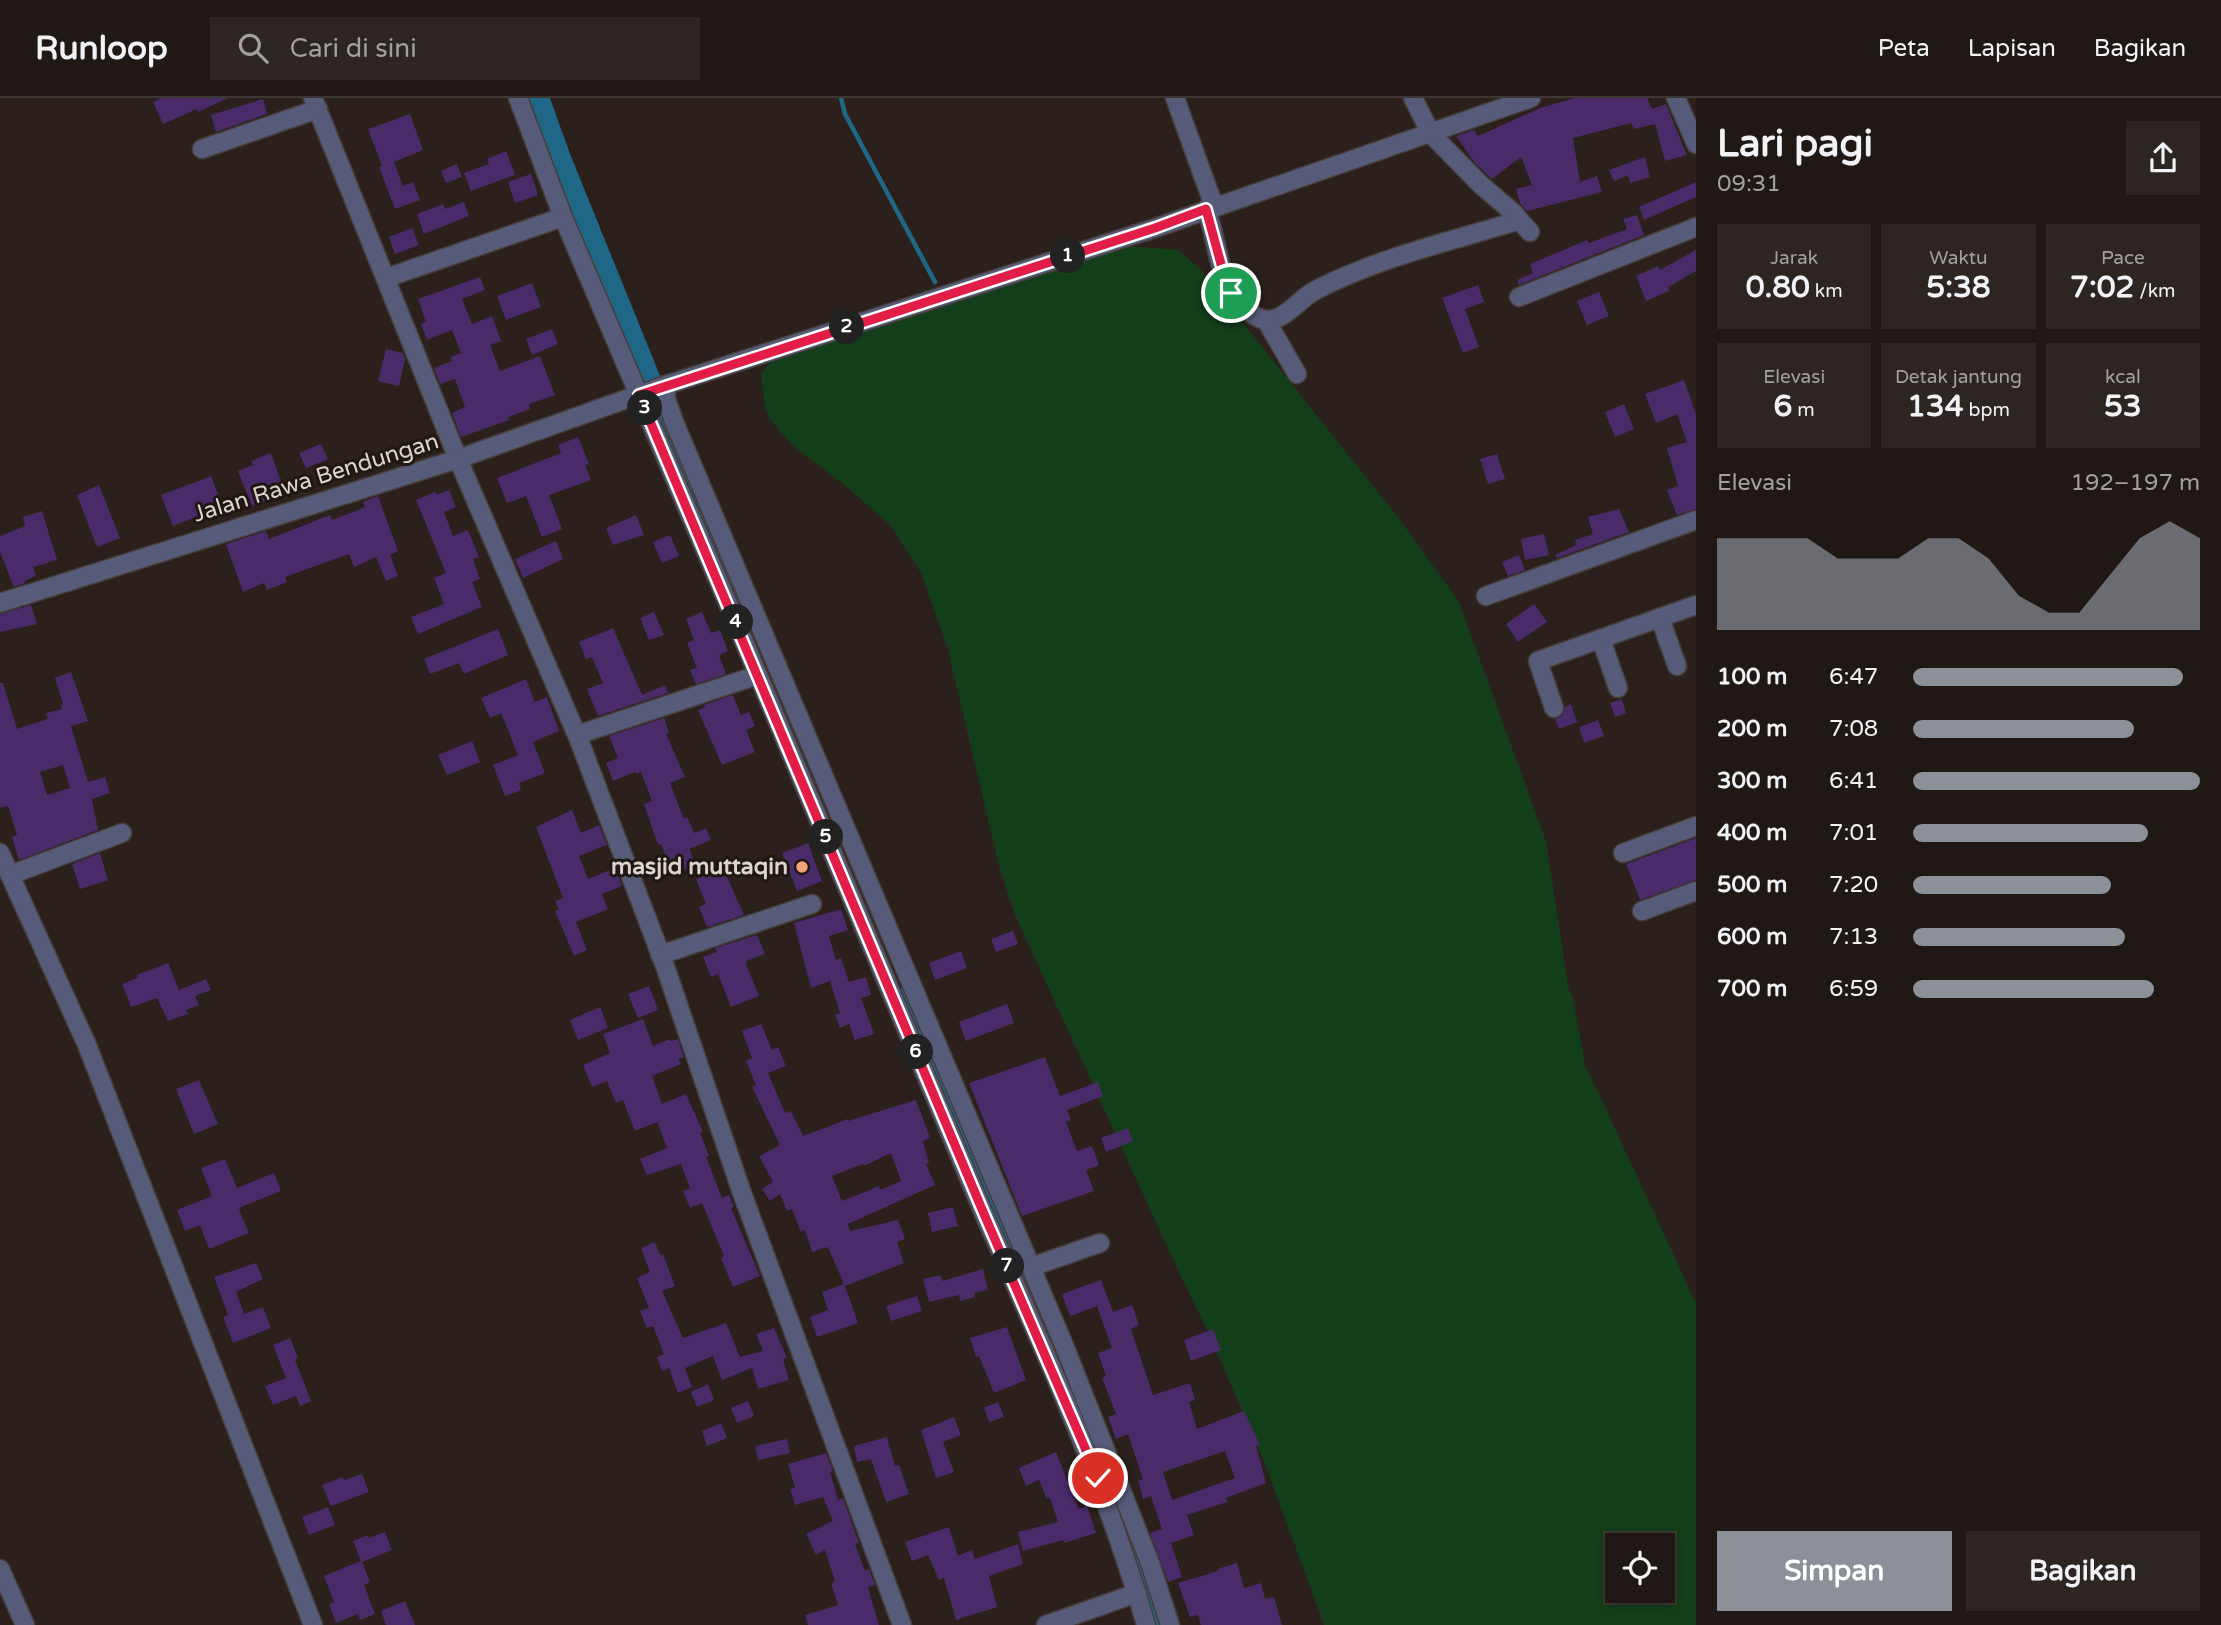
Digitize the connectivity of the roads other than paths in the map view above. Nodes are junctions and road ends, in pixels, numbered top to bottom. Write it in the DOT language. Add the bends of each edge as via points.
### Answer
graph roads {
  1 [pos="518,98"];
  2 [pos="1175,98"];
  3 [pos="1413,98"];
  4 [pos="1531,98"];
  5 [pos="1675,98"];
  6 [pos="316,103"];
  7 [pos="1431,134"];
  8 [pos="1696,144"];
  9 [pos="202,149"];
  10 [pos="1208,208"];
  11 [pos="1516,216"];
  12 [pos="563,217"];
  13 [pos="1696,227"];
  14 [pos="1530,232"];
  15 [pos="386,278"];
  16 [pos="1519,297"];
  17 [pos="1266,320"];
  18 [pos="1297,374"];
  19 [pos="652,390"];
  20 [pos="458,459"];
  21 [pos="1696,520"];
  22 [pos="1486,596"];
  23 [pos="0,603"];
  24 [pos="1696,606"];
  25 [pos="1660,618"];
  26 [pos="1601,639"];
  27 [pos="1677,666"];
  28 [pos="758,675"];
  29 [pos="1618,688"];
  30 [pos="1554,708"];
  31 [pos="577,735"];
  32 [pos="1696,826"];
  33 [pos="122,833"];
  34 [pos="0,853"];
  35 [pos="1623,853"];
  36 [pos="10,875"];
  37 [pos="1696,891"];
  38 [pos="813,904"];
  39 [pos="1642,911"];
  40 [pos="660,955"];
  41 [pos="1100,1243"];
  42 [pos="1031,1267"];
  43 [pos="0,1569"];
  44 [pos="1137,1593"];
  45 [pos="6,1596"];
  46 [pos="25,1625"];
  47 [pos="313,1625"];
  48 [pos="902,1625"];
  49 [pos="1046,1625"];
  50 [pos="1146,1625"];
  51 [pos="1170,1625"];
  1 -- 12 [label="street"];
  2 -- 10 [label="street"];
  3 -- 7 [label="street"];
  4 -- 7 [label="street, Jalan Rawa Bendungan"];
  5 -- 8 [label="street"];
  6 -- 9 [label="street"];
  6 -- 15 [label="street"];
  7 -- 10 [label="street, Jalan Rawa Bendungan"];
  7 -- 11 [label="street"];
  10 -- 17 [label="street" via="1231,293 1249,312"];
  10 -- 19 [label="street, Jalan Rawa Bendungan"];
  11 -- 14 [label="street"];
  11 -- 17 [label="street" via="1514,222 1337,279 1309,293 1288,312"];
  12 -- 15 [label="street"];
  12 -- 19 [label="street"];
  13 -- 16 [label="street"];
  15 -- 20 [label="street"];
  17 -- 18 [label="street"];
  19 -- 20 [label="street, Jalan Rawa Bendungan"];
  19 -- 28 [label="street"];
  19 -- 42 [label="street" via="666,399"];
  20 -- 23 [label="street, Jalan Rawa Bendungan"];
  20 -- 31 [label="street"];
  21 -- 22 [label="street"];
  24 -- 25 [label="street"];
  25 -- 26 [label="street"];
  25 -- 27 [label="street"];
  26 -- 29 [label="street"];
  26 -- 30 [label="street" via="1538,661"];
  28 -- 31 [label="street"];
  28 -- 44 [label="street" via="1098,1478"];
  31 -- 40 [label="street"];
  32 -- 35 [label="street"];
  33 -- 36 [label="street"];
  34 -- 36 [label="street"];
  36 -- 47 [label="street" via="87,1045"];
  37 -- 39 [label="street"];
  38 -- 40 [label="street"];
  40 -- 48 [label="street" via="742,1193"];
  41 -- 42 [label="street"];
  42 -- 51 [label="street" via="1150,1563"];
  43 -- 45 [label="street"];
  44 -- 49 [label="street"];
  44 -- 50 [label="street"];
  45 -- 46 [label="street"];
}
